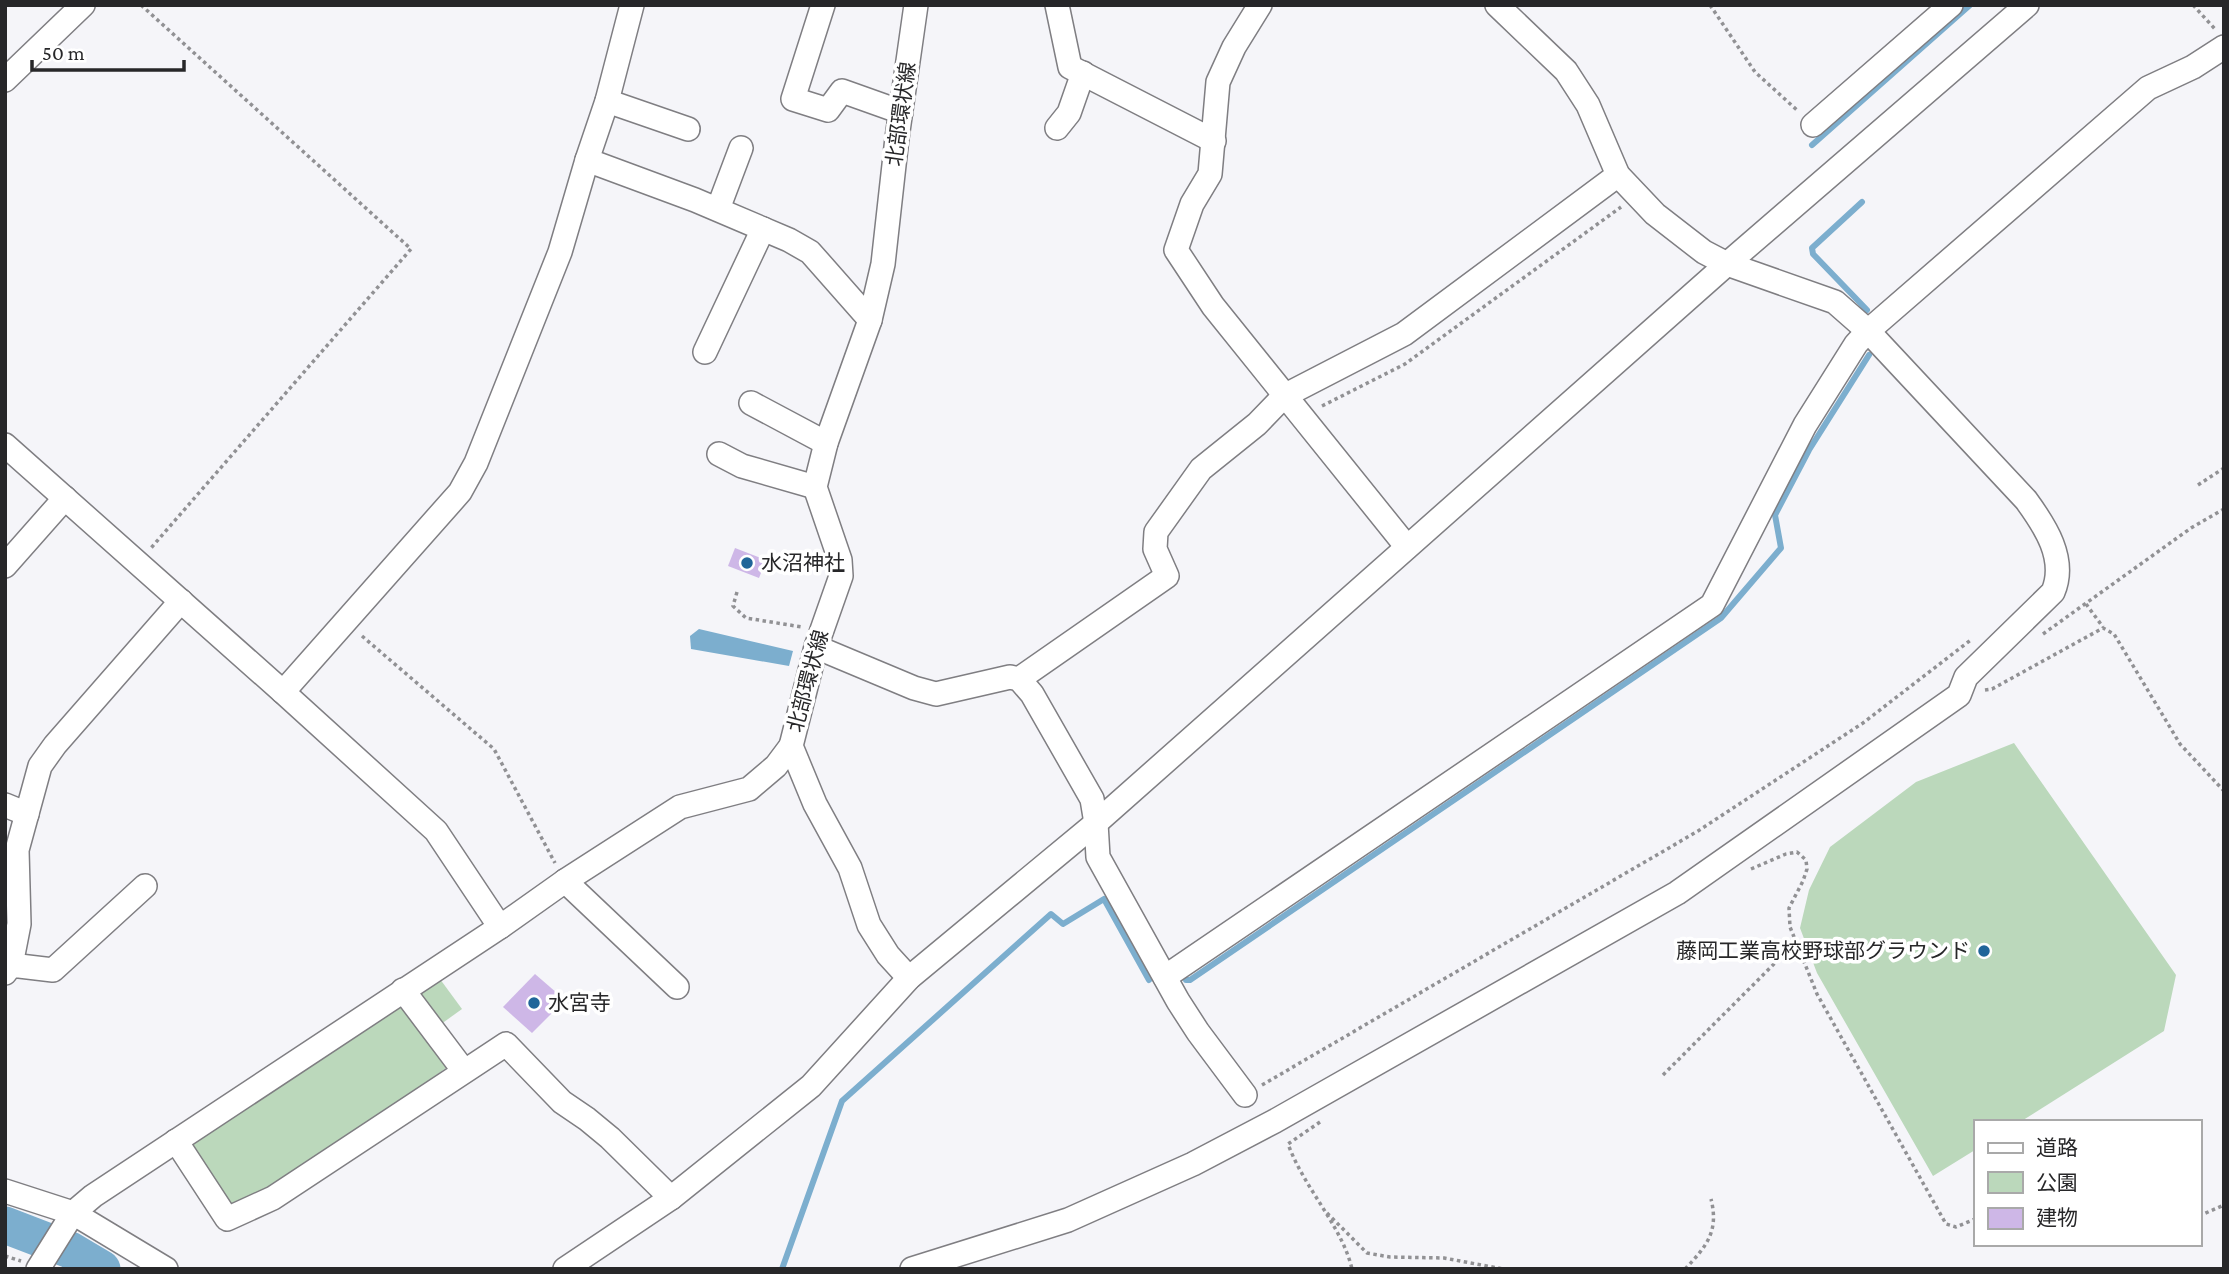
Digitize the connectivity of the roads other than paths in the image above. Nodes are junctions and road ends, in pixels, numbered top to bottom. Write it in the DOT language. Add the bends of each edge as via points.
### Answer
graph roads {
  1 [pos="83,5"];
  2 [pos="632,5"];
  3 [pos="823,5"];
  4 [pos="916,5"];
  5 [pos="1057,5"];
  6 [pos="1260,5"];
  7 [pos="1497,5"];
  8 [pos="1951,5"];
  9 [pos="2027,5"];
  10 [pos="2220,38"];
  11 [pos="1083,73"];
  12 [pos="5,80"];
  13 [pos="607,101"];
  14 [pos="901,112"];
  15 [pos="1813,125"];
  16 [pos="1057,128"];
  17 [pos="688,129"];
  18 [pos="1214,141"];
  19 [pos="741,148"];
  20 [pos="587,160"];
  21 [pos="1618,175"];
  22 [pos="718,209"];
  23 [pos="763,229"];
  24 [pos="1727,264"];
  25 [pos="870,320"];
  26 [pos="1868,331"];
  27 [pos="705,352"];
  28 [pos="1284,396"];
  29 [pos="751,403"];
  30 [pos="826,443"];
  31 [pos="5,445"];
  32 [pos="719,454"];
  33 [pos="815,487"];
  34 [pos="65,498"];
  35 [pos="1407,547"];
  36 [pos="5,566"];
  37 [pos="181,601"];
  38 [pos="816,647"];
  39 [pos="1019,678"];
  40 [pos="283,691"];
  41 [pos="791,746"];
  42 [pos="5,805"];
  43 [pos="27,814"];
  44 [pos="1096,823"];
  45 [pos="565,881"];
  46 [pos="145,886"];
  47 [pos="500,927"];
  48 [pos="8,969"];
  49 [pos="1166,977"];
  50 [pos="909,978"];
  51 [pos="677,987"];
  52 [pos="403,990"];
  53 [pos="464,1071"];
  54 [pos="1245,1095"];
  55 [pos="176,1140"];
  56 [pos="5,1191"];
  57 [pos="671,1198"];
  58 [pos="70,1218"];
  59 [pos="41,1265"];
  60 [pos="166,1269"];
  61 [pos="565,1269"];
  62 [pos="912,1269"];
  1 -- 12 [label="street"];
  2 -- 13 [label="street"];
  3 -- 14 [label="street" via="793,99 828,110 842,91"];
  4 -- 14 [label="street, 北部環状線"];
  5 -- 11 [label="street" via="1070,67"];
  6 -- 18 [label="street" via="1219,82"];
  7 -- 21 [label="street" via="1566,71 1588,105"];
  8 -- 15 [label="street"];
  9 -- 24 [label="street"];
  10 -- 26 [label="street" via="2193,67 2148,88"];
  11 -- 16 [label="street" via="1069,113"];
  11 -- 18 [label="street"];
  13 -- 17 [label="street"];
  13 -- 20 [label="street"];
  14 -- 25 [label="street, 北部環状線" via="883,264"];
  18 -- 28 [label="street" via="1210,174 1192,204 1176,250 1213,306"];
  19 -- 22 [label="street"];
  20 -- 22 [label="street"];
  20 -- 40 [label="street" via="560,252 476,463 460,492"];
  21 -- 24 [label="street" via="1676,232"];
  21 -- 28 [label="street" via="1404,334"];
  22 -- 23 [label="street"];
  23 -- 25 [label="street" via="810,252"];
  23 -- 27 [label="street"];
  24 -- 26 [label="street" via="1835,302"];
  24 -- 35 [label="street"];
  25 -- 30 [label="street, 北部環状線"];
  26 -- 49 [label="street" via="1805,425 1712,605"];
  26 -- 62 [label="street" via="2026,500 2053,543 2058,573 2053,592 1966,677 1959,695 1678,894 1287,1115 1193,1164 1068,1220"];
  28 -- 35 [label="street"];
  28 -- 39 [label="street" via="1201,469 1156,532 1155,549 1167,576"];
  29 -- 30 [label="street"];
  30 -- 33 [label="street, 北部環状線"];
  31 -- 34 [label="street"];
  32 -- 33 [label="street" via="743,466"];
  33 -- 38 [label="street, 北部環状線" via="840,559 841,576"];
  34 -- 36 [label="street"];
  34 -- 37 [label="street"];
  35 -- 44 [label="street"];
  37 -- 40 [label="street"];
  37 -- 43 [label="street" via="55,745 40,766"];
  38 -- 39 [label="street" via="936,694"];
  38 -- 41 [label="street, 北部環状線"];
  39 -- 44 [label="street" via="1092,799"];
  40 -- 47 [label="street" via="436,831"];
  41 -- 45 [label="street" via="749,789 680,807"];
  41 -- 50 [label="street, 北部環状線" via="815,804 850,868 869,925"];
  42 -- 43 [label="street"];
  43 -- 48 [label="street" via="17,850 19,924"];
  44 -- 49 [label="street" via="1098,857"];
  44 -- 50 [label="street"];
  45 -- 47 [label="street"];
  45 -- 51 [label="street"];
  46 -- 48 [label="street" via="53,970"];
  47 -- 52 [label="street"];
  49 -- 54 [label="street" via="1198,1032"];
  50 -- 57 [label="street" via="811,1086"];
  52 -- 53 [label="street"];
  52 -- 55 [label="street"];
  53 -- 55 [label="street" via="273,1198 227,1219"];
  53 -- 57 [label="street" via="506,1044 562,1102 610,1138"];
  55 -- 58 [label="street" via="93,1196"];
  56 -- 58 [label="street"];
  57 -- 61 [label="street"];
  58 -- 59 [label="street"];
  58 -- 60 [label="street"];
}
